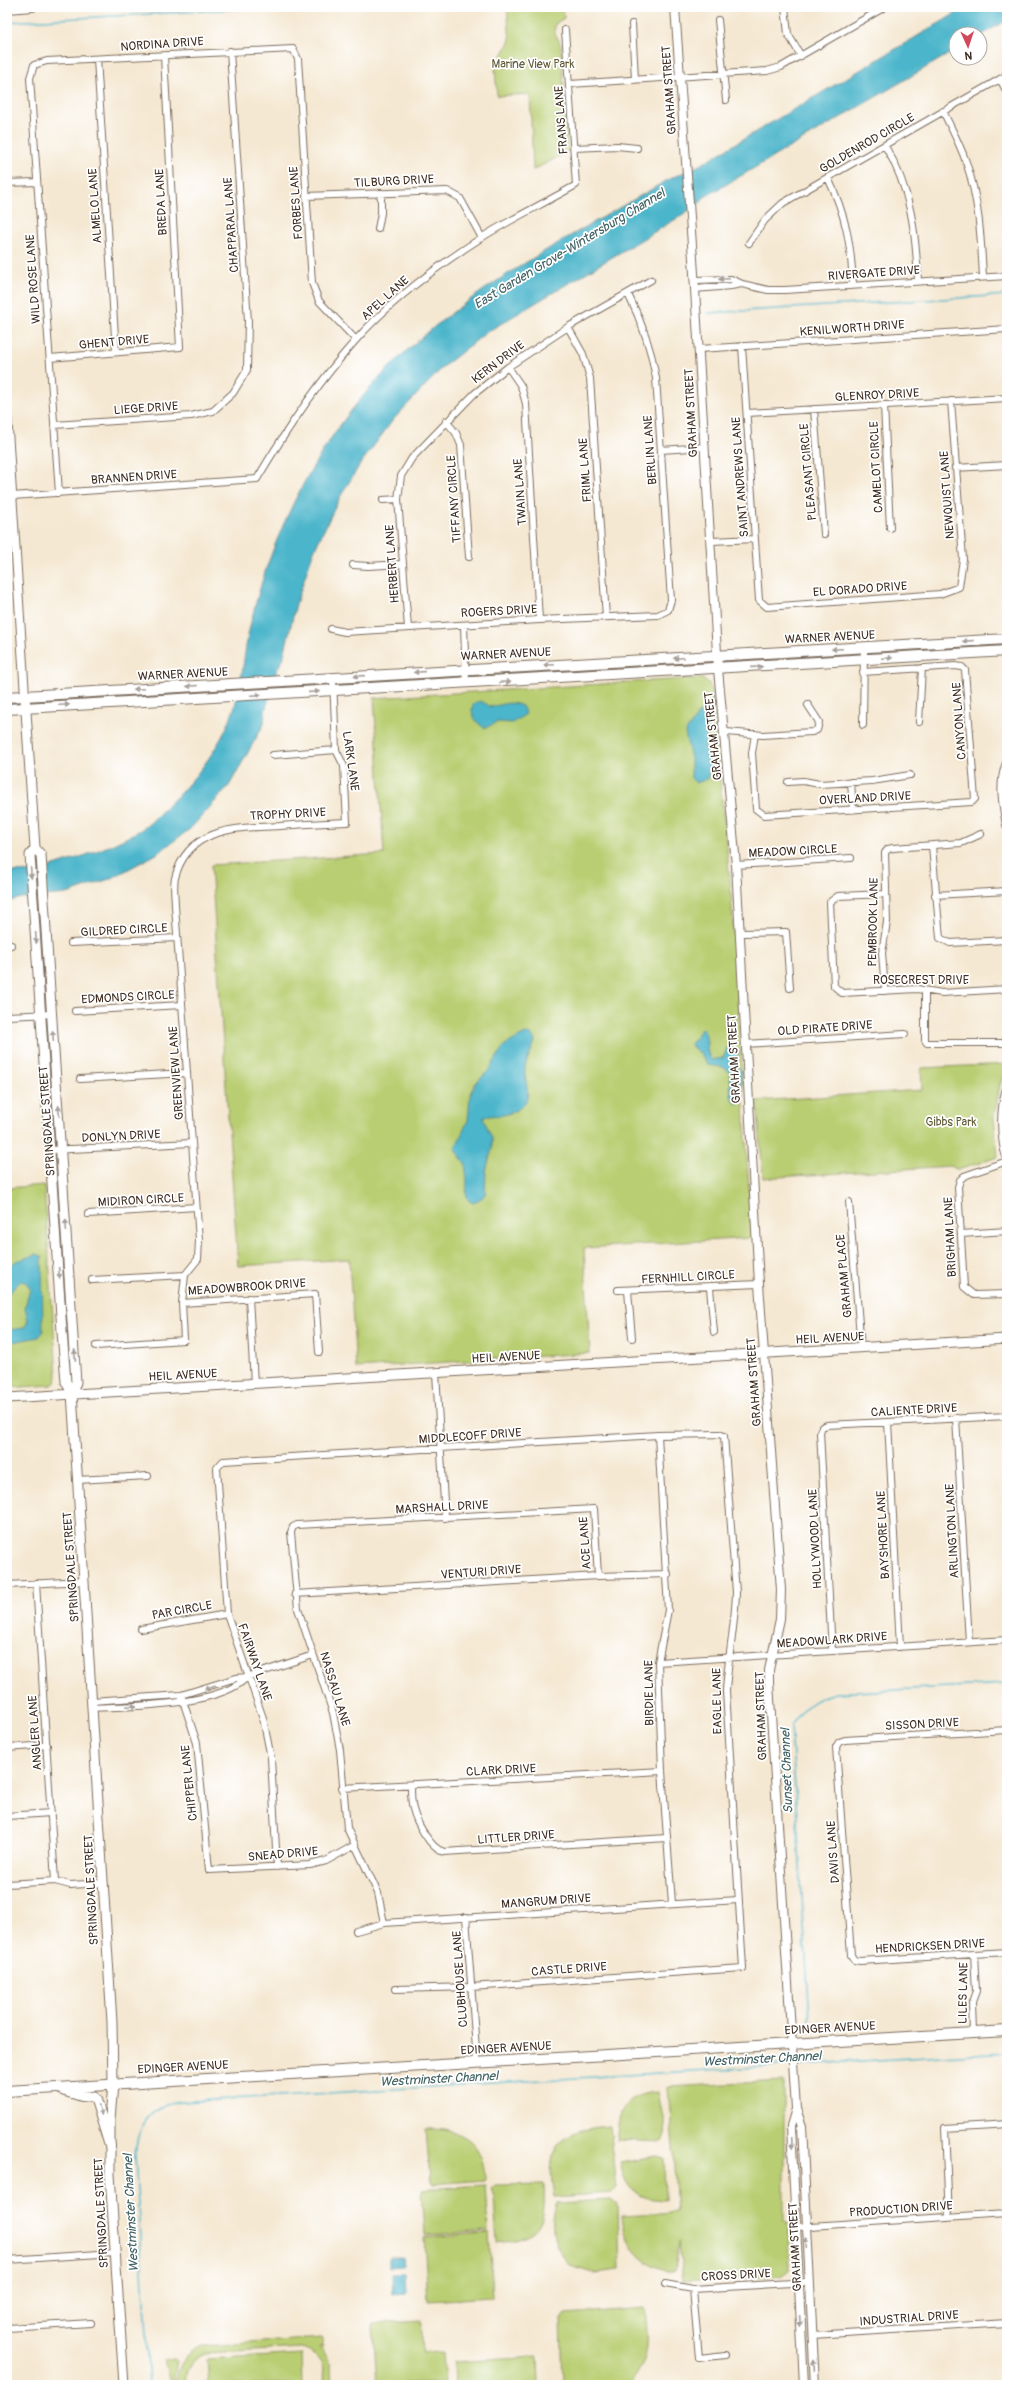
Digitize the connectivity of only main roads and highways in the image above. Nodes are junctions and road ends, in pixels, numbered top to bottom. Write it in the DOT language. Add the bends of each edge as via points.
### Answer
graph roads {
  1 [pos="1007,639"];
  2 [pos="1007,651"];
  3 [pos="240,683"];
  4 [pos="172,688"];
  5 [pos="25,696"];
  6 [pos="7,697"];
  7 [pos="211,698"];
  8 [pos="172,700"];
  9 [pos="25,707"];
  10 [pos="7,708"];
  11 [pos="35,848"];
  12 [pos="1007,1339"];
  13 [pos="72,1393"];
  14 [pos="7,1398"];
  15 [pos="1007,2031"];
  16 [pos="113,2084"];
  17 [pos="57,2088"];
  18 [pos="7,2091"];
  19 [pos="110,2146"];
  20 [pos="124,2385"];
  1 -- 3 [label="main road, WARNER AVENUE, one-way"];
  7 -- 2 [label="main road, WARNER AVENUE, one-way"];
  3 -- 4 [label="main road, WARNER AVENUE, one-way"];
  3 -- 7 [label="main road" via="228,689 215,690 211,693"];
  4 -- 5 [label="main road, WARNER AVENUE, one-way"];
  4 -- 8 [label="main road"];
  5 -- 6 [label="main road, WARNER AVENUE"];
  5 -- 9 [label="main road, SPRINGDALE STREET"];
  7 -- 8 [label="main road, WARNER AVENUE"];
  9 -- 8 [label="main road, WARNER AVENUE, one-way"];
  9 -- 10 [label="main road, WARNER AVENUE"];
  9 -- 11 [label="main road, SPRINGDALE STREET"];
  13 -- 11 [label="main road, SPRINGDALE STREET, one-way" via="76,1382 62,1150 41,855"];
  11 -- 13 [label="main road, SPRINGDALE STREET, one-way" via="30,855 66,1382"];
  12 -- 13 [label="main road, HEIL AVENUE"];
  13 -- 14 [label="main road, HEIL AVENUE"];
  13 -- 16 [label="main road, SPRINGDALE STREET" via="112,2022"];
  15 -- 16 [label="main road, EDINGER AVENUE"];
  16 -- 17 [label="main road, EDINGER AVENUE"];
  16 -- 19 [label="main road, SPRINGDALE STREET"];
  17 -- 18 [label="main road, EDINGER AVENUE"];
  17 -- 19 [label="main road, one-way" via="96,2100"];
  19 -- 20 [label="main road, SPRINGDALE STREET"];
}
